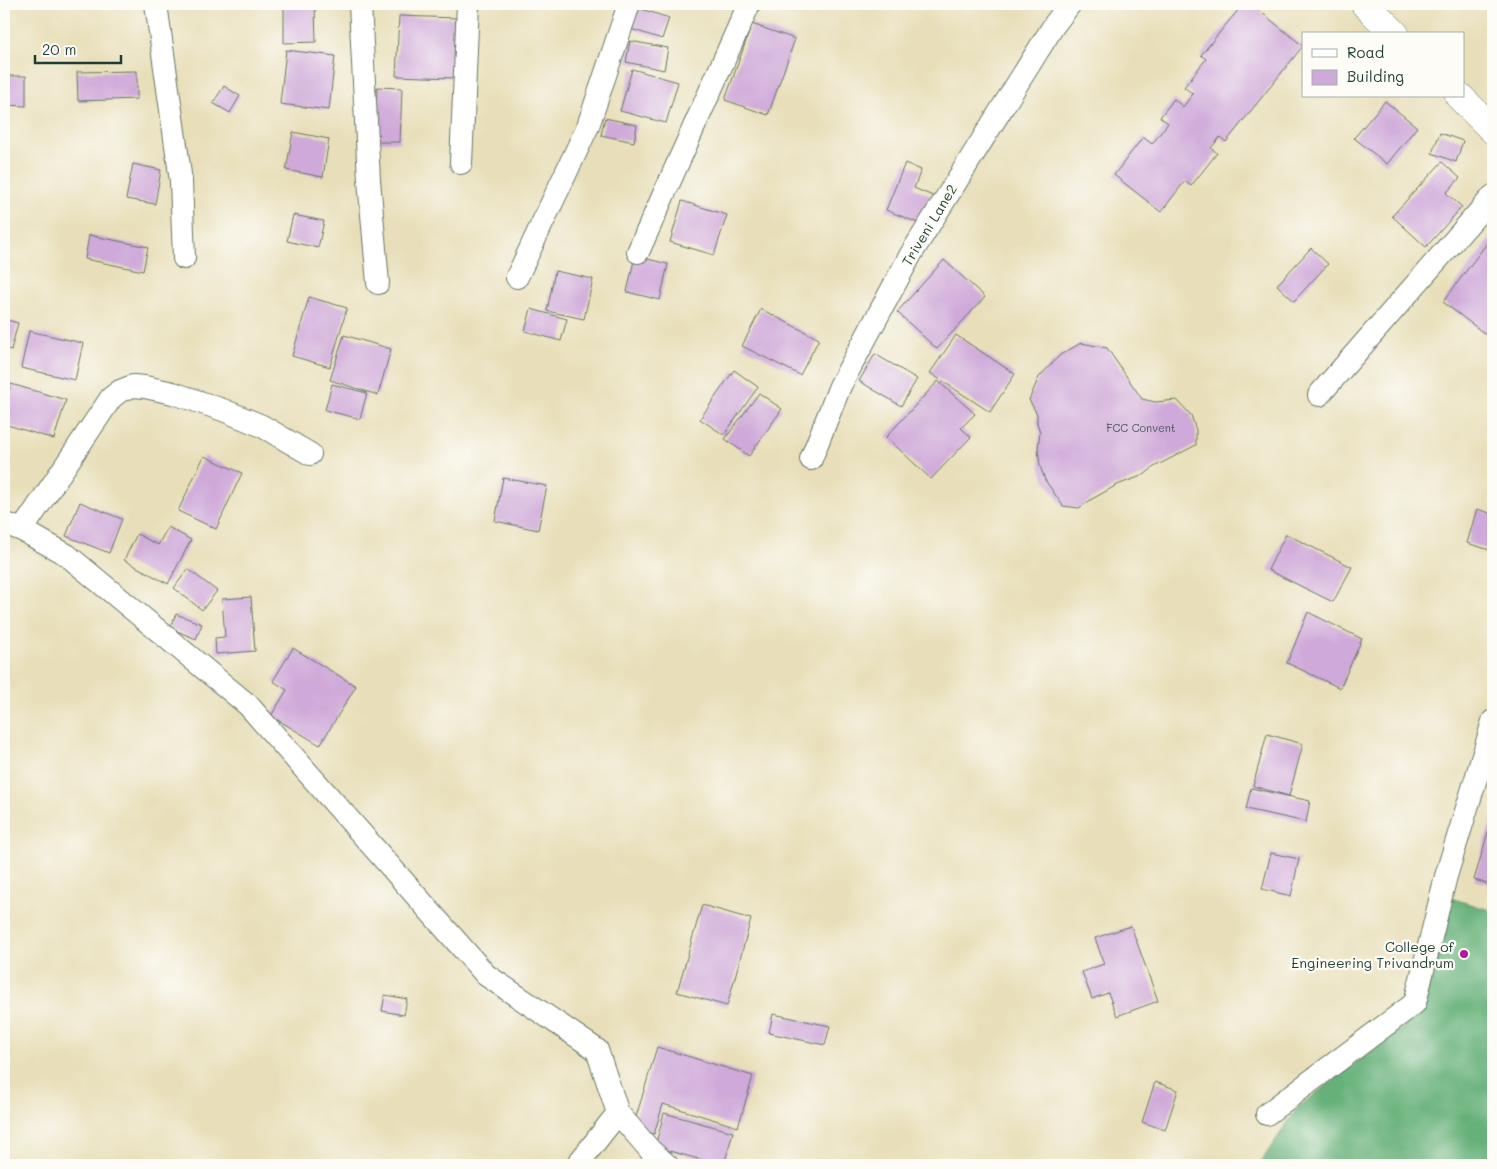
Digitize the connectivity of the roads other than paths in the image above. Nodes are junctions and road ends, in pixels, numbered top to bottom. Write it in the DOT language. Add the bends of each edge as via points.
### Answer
graph roads {
  1 [pos="156,4"];
  2 [pos="360,4"];
  3 [pos="468,4"];
  4 [pos="629,4"];
  5 [pos="749,4"];
  6 [pos="1070,4"];
  7 [pos="1364,4"];
  8 [pos="1393,32"];
  9 [pos="1461,98"];
  10 [pos="1493,130"];
  11 [pos="461,163"];
  12 [pos="1493,196"];
  13 [pos="638,252"];
  14 [pos="184,258"];
  15 [pos="517,277"];
  16 [pos="378,283"];
  17 [pos="1319,395"];
  18 [pos="310,454"];
  19 [pos="811,459"];
  20 [pos="13,526"];
  21 [pos="1493,721"];
  22 [pos="1490,747"];
  23 [pos="618,1113"];
  24 [pos="1267,1114"];
  25 [pos="577,1165"];
  26 [pos="667,1165"];
  1 -- 14 [label="street" via="181,181"];
  2 -- 16 [label="street"];
  3 -- 11 [label="street"];
  4 -- 15 [label="street" via="588,126"];
  5 -- 13 [label="street"];
  6 -- 19 [label="street, Triveni Lane2" via="911,254 840,386"];
  7 -- 8 [label="main road"];
  9 -- 10 [label="main road"];
  12 -- 17 [label="street"];
  18 -- 20 [label="street" via="262,426 223,410 173,393 130,387 111,398"];
  20 -- 23 [label="street" via="67,555 248,705 486,975 597,1050"];
  21 -- 22 [label="street"];
  22 -- 24 [label="street" via="1446,876 1415,1003"];
  23 -- 25 [label="street"];
  23 -- 26 [label="street"];
}
